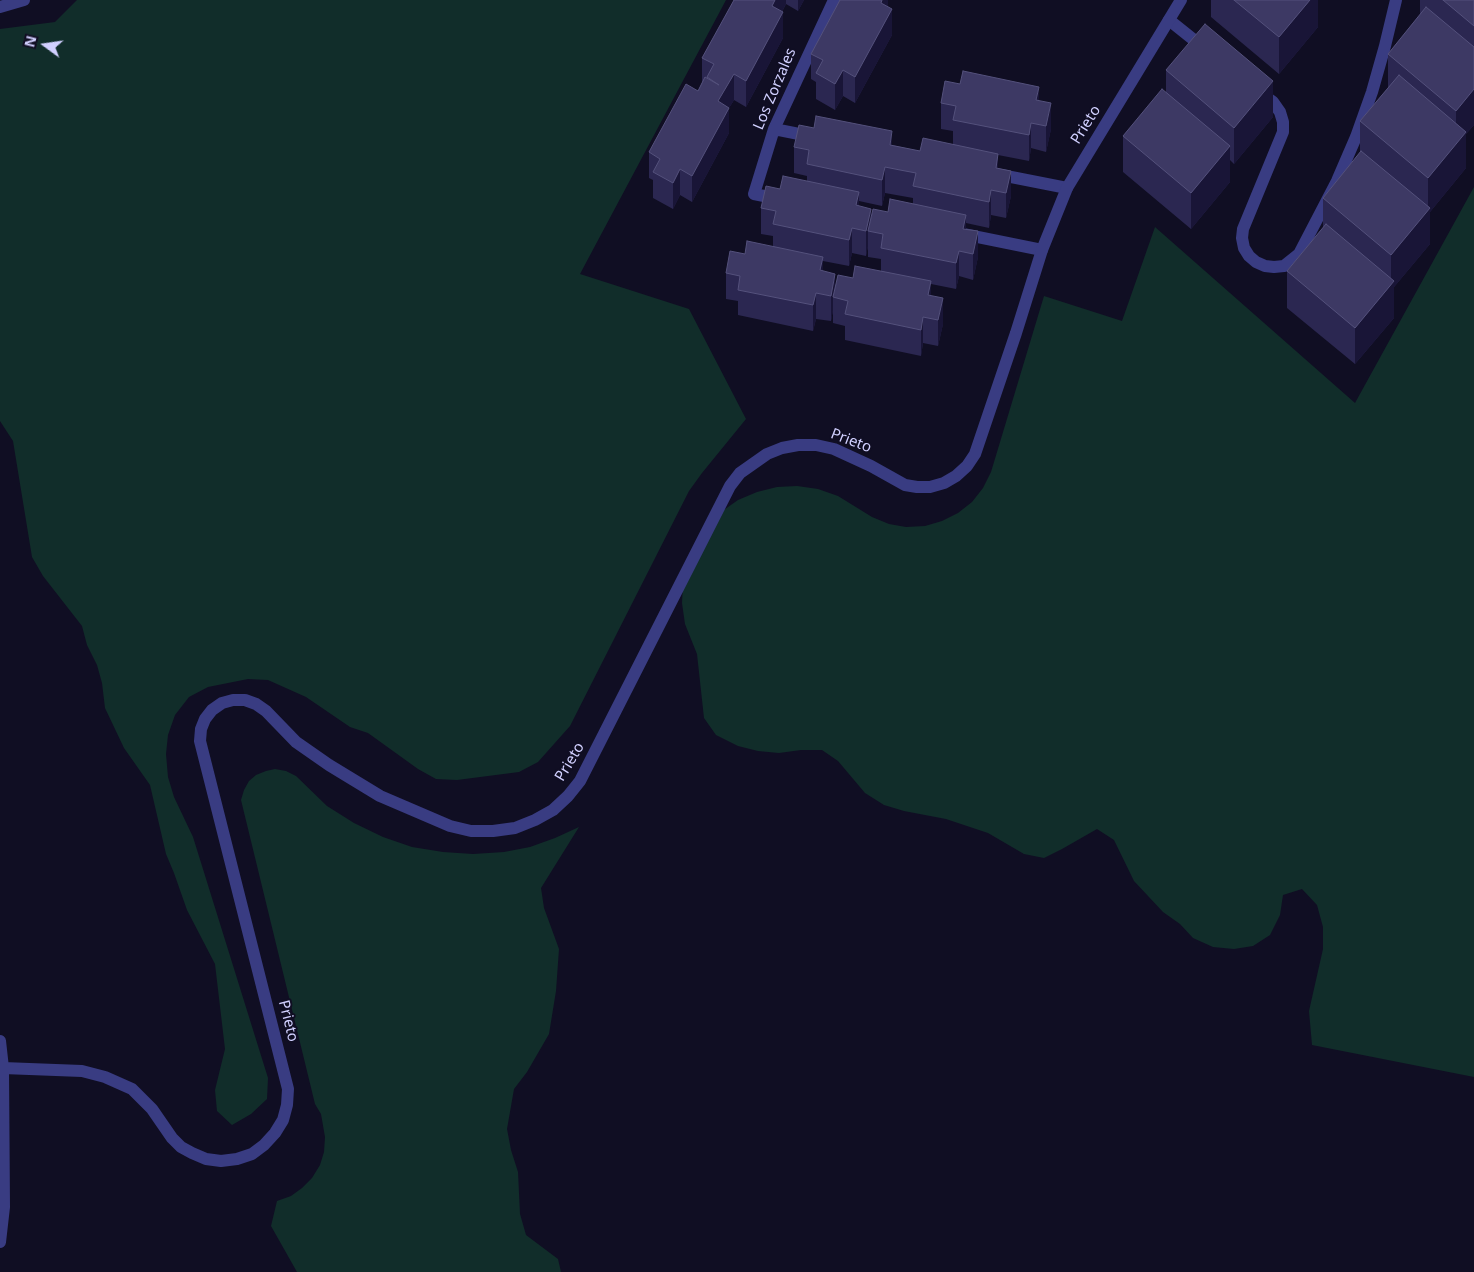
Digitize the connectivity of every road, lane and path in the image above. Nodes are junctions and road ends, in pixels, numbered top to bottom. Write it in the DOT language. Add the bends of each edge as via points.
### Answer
graph roads {
  1 [pos="24,0"];
  2 [pos="834,0"];
  3 [pos="1181,0"];
  4 [pos="1396,0"];
  5 [pos="0,7"];
  6 [pos="1169,20"];
  7 [pos="1213,55"];
  8 [pos="1249,84"];
  9 [pos="774,129"];
  10 [pos="823,139"];
  11 [pos="979,170"];
  12 [pos="1067,188"];
  13 [pos="793,201"];
  14 [pos="946,231"];
  15 [pos="1042,250"];
  16 [pos="0,1042"];
  17 [pos="2,1068"];
  18 [pos="0,1242"];
  1 -- 5 [label="street"];
  2 -- 9 [label="street, Los Zorzales"];
  3 -- 6 [label="street, Prieto"];
  4 -- 8 [label="street" via="1386,46 1356,137 1337,181 1298,254 1284,266 1265,266 1256,262 1244,248 1242,238 1283,132 1280,112 1273,102"];
  6 -- 7 [label="street"];
  6 -- 12 [label="street, Prieto"];
  9 -- 10 [label="street"];
  9 -- 13 [label="street, Los Zorzales" via="754,194"];
  11 -- 12 [label="street"];
  12 -- 15 [label="street, Prieto"];
  14 -- 15 [label="street"];
  15 -- 17 [label="street, Prieto" via="979,440 967,466 944,483 917,487 905,485 834,449 816,445 782,448 767,454 740,473 726,494 580,781 553,810 535,820 515,828 493,831 471,831 450,826 380,796 328,765 296,742 256,704 233,700 212,710 201,729 200,741 288,1089 283,1120 264,1145 237,1159 206,1159 181,1147 132,1089 106,1077 82,1071"];
  16 -- 17 [label="street"];
  17 -- 18 [label="street" via="4,1207"];
}
